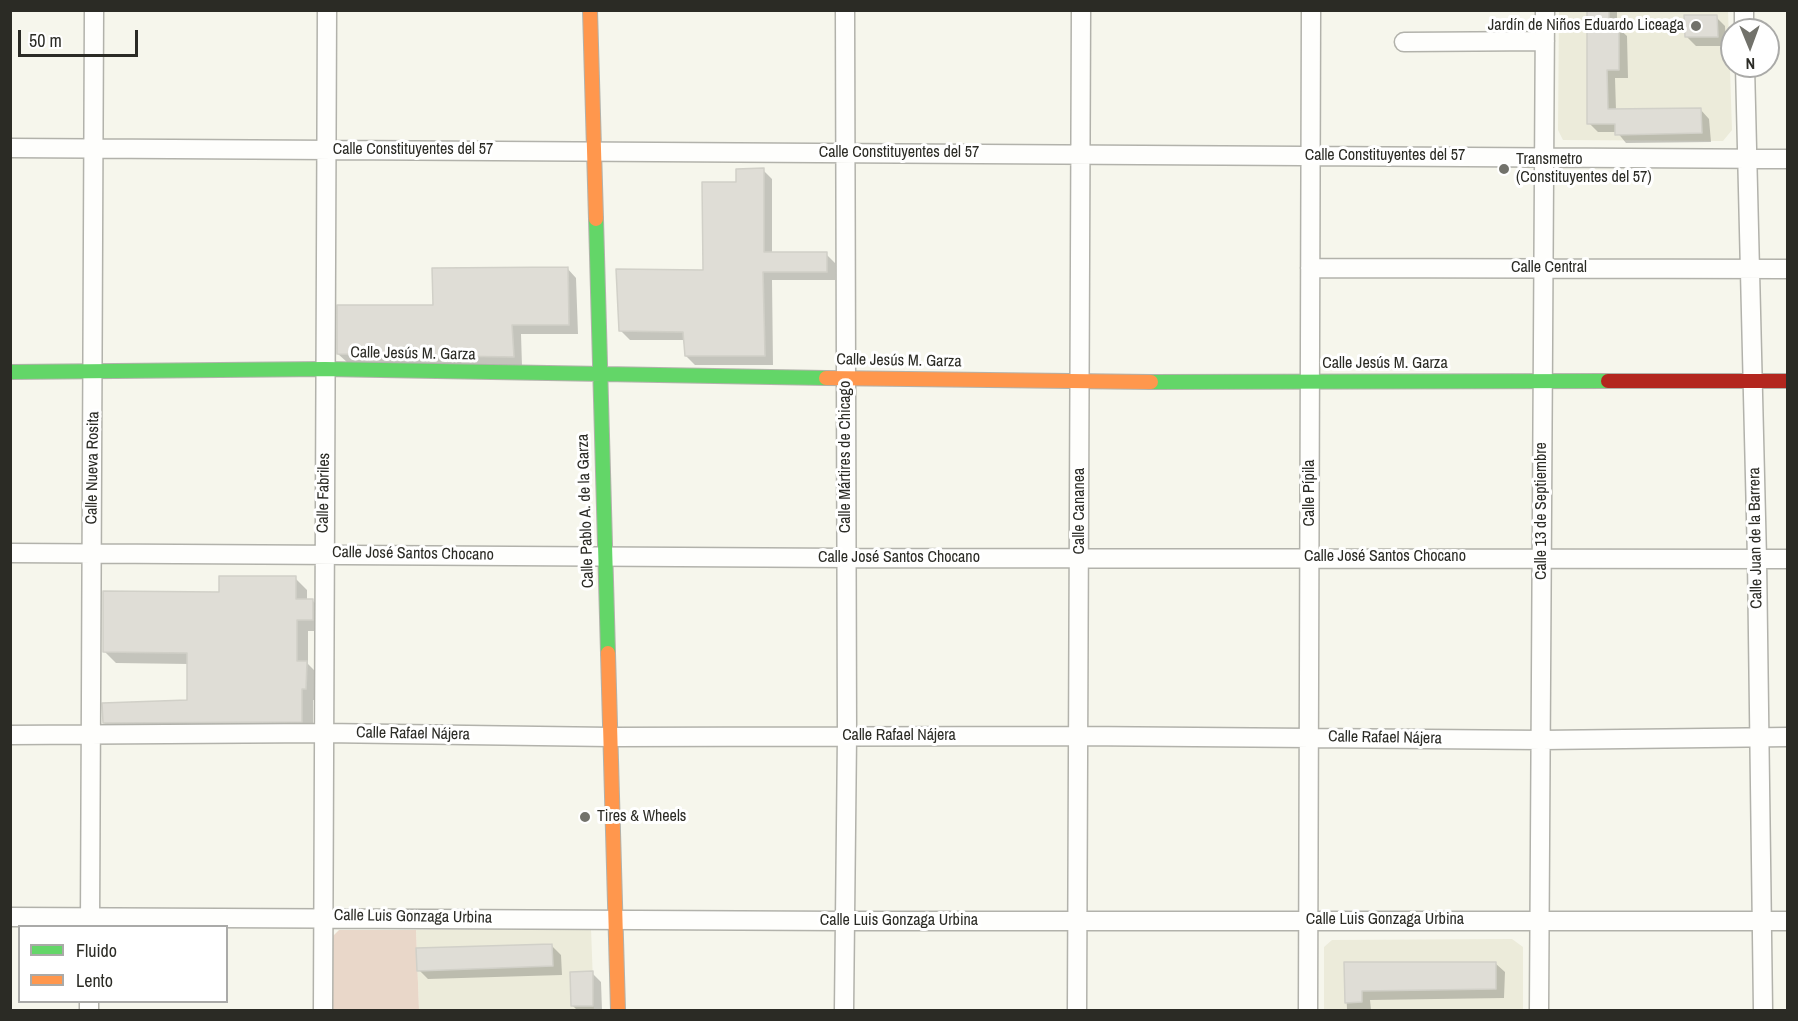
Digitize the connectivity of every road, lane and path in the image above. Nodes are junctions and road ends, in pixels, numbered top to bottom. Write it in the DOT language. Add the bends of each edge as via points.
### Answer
graph roads {
  1 [pos="94,10"];
  2 [pos="327,10"];
  3 [pos="590,10"];
  4 [pos="845,10"];
  5 [pos="1081,10"];
  6 [pos="1311,10"];
  7 [pos="1545,10"];
  8 [pos="1545,40"];
  9 [pos="1404,42"];
  10 [pos="1745,78"];
  11 [pos="10,148"];
  12 [pos="95,149"];
  13 [pos="327,150"];
  14 [pos="595,151"];
  15 [pos="845,152"];
  16 [pos="1080,154"];
  17 [pos="1311,156"];
  18 [pos="1544,157"];
  19 [pos="1747,159"];
  20 [pos="1788,159"];
  21 [pos="1310,268"];
  22 [pos="1543,268"];
  23 [pos="1750,269"];
  24 [pos="1788,269"];
  25 [pos="326,369"];
  26 [pos="10,372"];
  27 [pos="94,373"];
  28 [pos="599,373"];
  29 [pos="846,377"];
  30 [pos="1542,380"];
  31 [pos="1310,381"];
  32 [pos="1752,381"];
  33 [pos="1788,381"];
  34 [pos="1079,382"];
  35 [pos="10,553"];
  36 [pos="92,553"];
  37 [pos="323,553"];
  38 [pos="604,557"];
  39 [pos="1081,557"];
  40 [pos="1310,557"];
  41 [pos="847,558"];
  42 [pos="1543,558"];
  43 [pos="1788,558"];
  44 [pos="1757,559"];
  45 [pos="324,733"];
  46 [pos="10,735"];
  47 [pos="91,736"];
  48 [pos="847,736"];
  49 [pos="1079,736"];
  50 [pos="610,737"];
  51 [pos="1758,737"];
  52 [pos="1788,737"];
  53 [pos="1309,738"];
  54 [pos="1542,740"];
  55 [pos="10,916"];
  56 [pos="322,916"];
  57 [pos="1308,919"];
  58 [pos="616,920"];
  59 [pos="844,921"];
  60 [pos="1077,921"];
  61 [pos="1540,921"];
  62 [pos="1763,921"];
  63 [pos="1788,921"];
  64 [pos="90,922"];
  65 [pos="323,1011"];
  66 [pos="618,1011"];
  67 [pos="844,1011"];
  68 [pos="1077,1011"];
  69 [pos="1308,1011"];
  70 [pos="1539,1011"];
  71 [pos="1763,1011"];
  1 -- 12 [label="street, Calle Nueva Rosita"];
  2 -- 13 [label="street, Calle Fabriles"];
  3 -- 14 [label="street, Calle Pablo A. de la Garza"];
  4 -- 15 [label="street, Calle Mártires de Chicago"];
  5 -- 16 [label="street, Calle Cananea"];
  6 -- 17 [label="street, Calle Pípila"];
  7 -- 8 [label="street, Calle 13 de Septiembre"];
  8 -- 9 [label="street"];
  8 -- 18 [label="street, Calle 13 de Septiembre"];
  10 -- 19 [label="street, Calle Juan de la Barrera"];
  11 -- 12 [label="street, Calle Constituyentes del 57"];
  12 -- 13 [label="street, Calle Constituyentes del 57"];
  12 -- 27 [label="street, Calle Nueva Rosita"];
  13 -- 14 [label="street, Calle Constituyentes del 57"];
  13 -- 25 [label="street, Calle Fabriles"];
  14 -- 15 [label="street, Calle Constituyentes del 57"];
  14 -- 28 [label="street, Calle Pablo A. de la Garza"];
  15 -- 16 [label="street, Calle Constituyentes del 57"];
  15 -- 29 [label="street, Calle Mártires de Chicago"];
  16 -- 17 [label="street, Calle Constituyentes del 57"];
  16 -- 34 [label="street, Calle Cananea"];
  17 -- 18 [label="street, Calle Constituyentes del 57"];
  17 -- 21 [label="street, Calle Pípila"];
  18 -- 19 [label="street, Calle Constituyentes del 57"];
  18 -- 22 [label="street, Calle 13 de Septiembre"];
  19 -- 20 [label="street, Calle Constituyentes del 57"];
  19 -- 23 [label="street, Calle Juan de la Barrera"];
  21 -- 22 [label="street, Calle Central"];
  21 -- 31 [label="street, Calle Pípila"];
  22 -- 23 [label="street, Calle Central"];
  22 -- 30 [label="street, Calle 13 de Septiembre"];
  23 -- 24 [label="street, Calle Central"];
  23 -- 32 [label="street, Calle Juan de la Barrera"];
  25 -- 27 [label="street, Calle Jesús M. Garza"];
  25 -- 28 [label="street, Calle Jesús M. Garza"];
  25 -- 37 [label="street, Calle Fabriles"];
  26 -- 27 [label="street, Calle Jesús M. Garza"];
  27 -- 36 [label="street, Calle Nueva Rosita"];
  28 -- 29 [label="street, Calle Jesús M. Garza"];
  28 -- 38 [label="street, Calle Pablo A. de la Garza"];
  29 -- 34 [label="street, Calle Jesús M. Garza"];
  29 -- 41 [label="street, Calle Mártires de Chicago"];
  30 -- 31 [label="street, Calle Jesús M. Garza"];
  30 -- 32 [label="street, Calle Jesús M. Garza"];
  30 -- 42 [label="street, Calle 13 de Septiembre"];
  31 -- 34 [label="street, Calle Jesús M. Garza"];
  31 -- 40 [label="street, Calle Pípila"];
  32 -- 33 [label="street, Calle Jesús M. Garza"];
  32 -- 44 [label="street, Calle Juan de la Barrera"];
  34 -- 39 [label="street, Calle Cananea"];
  35 -- 36 [label="street, Calle José Santos Chocano"];
  36 -- 37 [label="street, Calle José Santos Chocano"];
  36 -- 47 [label="street, Calle Nueva Rosita"];
  37 -- 38 [label="street, Calle José Santos Chocano"];
  37 -- 45 [label="street, Calle Fabriles"];
  38 -- 41 [label="street, Calle José Santos Chocano"];
  38 -- 50 [label="street, Calle Pablo A. de la Garza"];
  39 -- 40 [label="street, Calle José Santos Chocano"];
  39 -- 41 [label="street, Calle José Santos Chocano"];
  39 -- 49 [label="street, Calle Cananea"];
  40 -- 42 [label="street, Calle José Santos Chocano"];
  40 -- 53 [label="street, Calle Pípila"];
  41 -- 48 [label="street, Calle Mártires de Chicago"];
  42 -- 44 [label="street, Calle José Santos Chocano"];
  42 -- 54 [label="street, Calle 13 de Septiembre"];
  43 -- 44 [label="street, Calle José Santos Chocano"];
  44 -- 51 [label="street, Calle Juan de la Barrera"];
  45 -- 47 [label="street, Calle Rafael Nájera"];
  45 -- 50 [label="street, Calle Rafael Nájera"];
  45 -- 56 [label="street, Calle Fabriles"];
  46 -- 47 [label="street, Calle Rafael Nájera"];
  47 -- 64 [label="street, Calle Nueva Rosita"];
  48 -- 49 [label="street, Calle Rafael Nájera"];
  48 -- 50 [label="street, Calle Rafael Nájera"];
  48 -- 59 [label="street, Calle Mártires de Chicago"];
  49 -- 53 [label="street, Calle Rafael Nájera"];
  49 -- 60 [label="street, Calle Cananea"];
  50 -- 58 [label="street, Calle Pablo A. de la Garza"];
  51 -- 52 [label="street, Calle Rafael Nájera"];
  51 -- 54 [label="street, Calle Rafael Nájera"];
  51 -- 62 [label="street, Calle Juan de la Barrera"];
  53 -- 54 [label="street, Calle Rafael Nájera"];
  53 -- 57 [label="street, Calle Pípila"];
  54 -- 61 [label="street, Calle 13 de Septiembre"];
  55 -- 64 [label="street, Calle Luis Gonzaga Urbina"];
  56 -- 58 [label="street, Calle Luis Gonzaga Urbina"];
  56 -- 64 [label="street, Calle Luis Gonzaga Urbina"];
  56 -- 65 [label="street, Calle Fabriles"];
  57 -- 60 [label="street, Calle Luis Gonzaga Urbina"];
  57 -- 61 [label="street, Calle Luis Gonzaga Urbina"];
  57 -- 69 [label="street, Calle Pípila"];
  58 -- 59 [label="street, Calle Luis Gonzaga Urbina"];
  58 -- 66 [label="street, Calle Pablo A. de la Garza"];
  59 -- 60 [label="street, Calle Luis Gonzaga Urbina"];
  59 -- 67 [label="street, Calle Mártires de Chicago"];
  60 -- 68 [label="street, Calle Cananea"];
  61 -- 62 [label="street, Calle Luis Gonzaga Urbina"];
  61 -- 70 [label="street, Calle 13 de Septiembre"];
  62 -- 63 [label="street, Calle Luis Gonzaga Urbina"];
  62 -- 71 [label="street, Calle Juan de la Barrera"];
}
